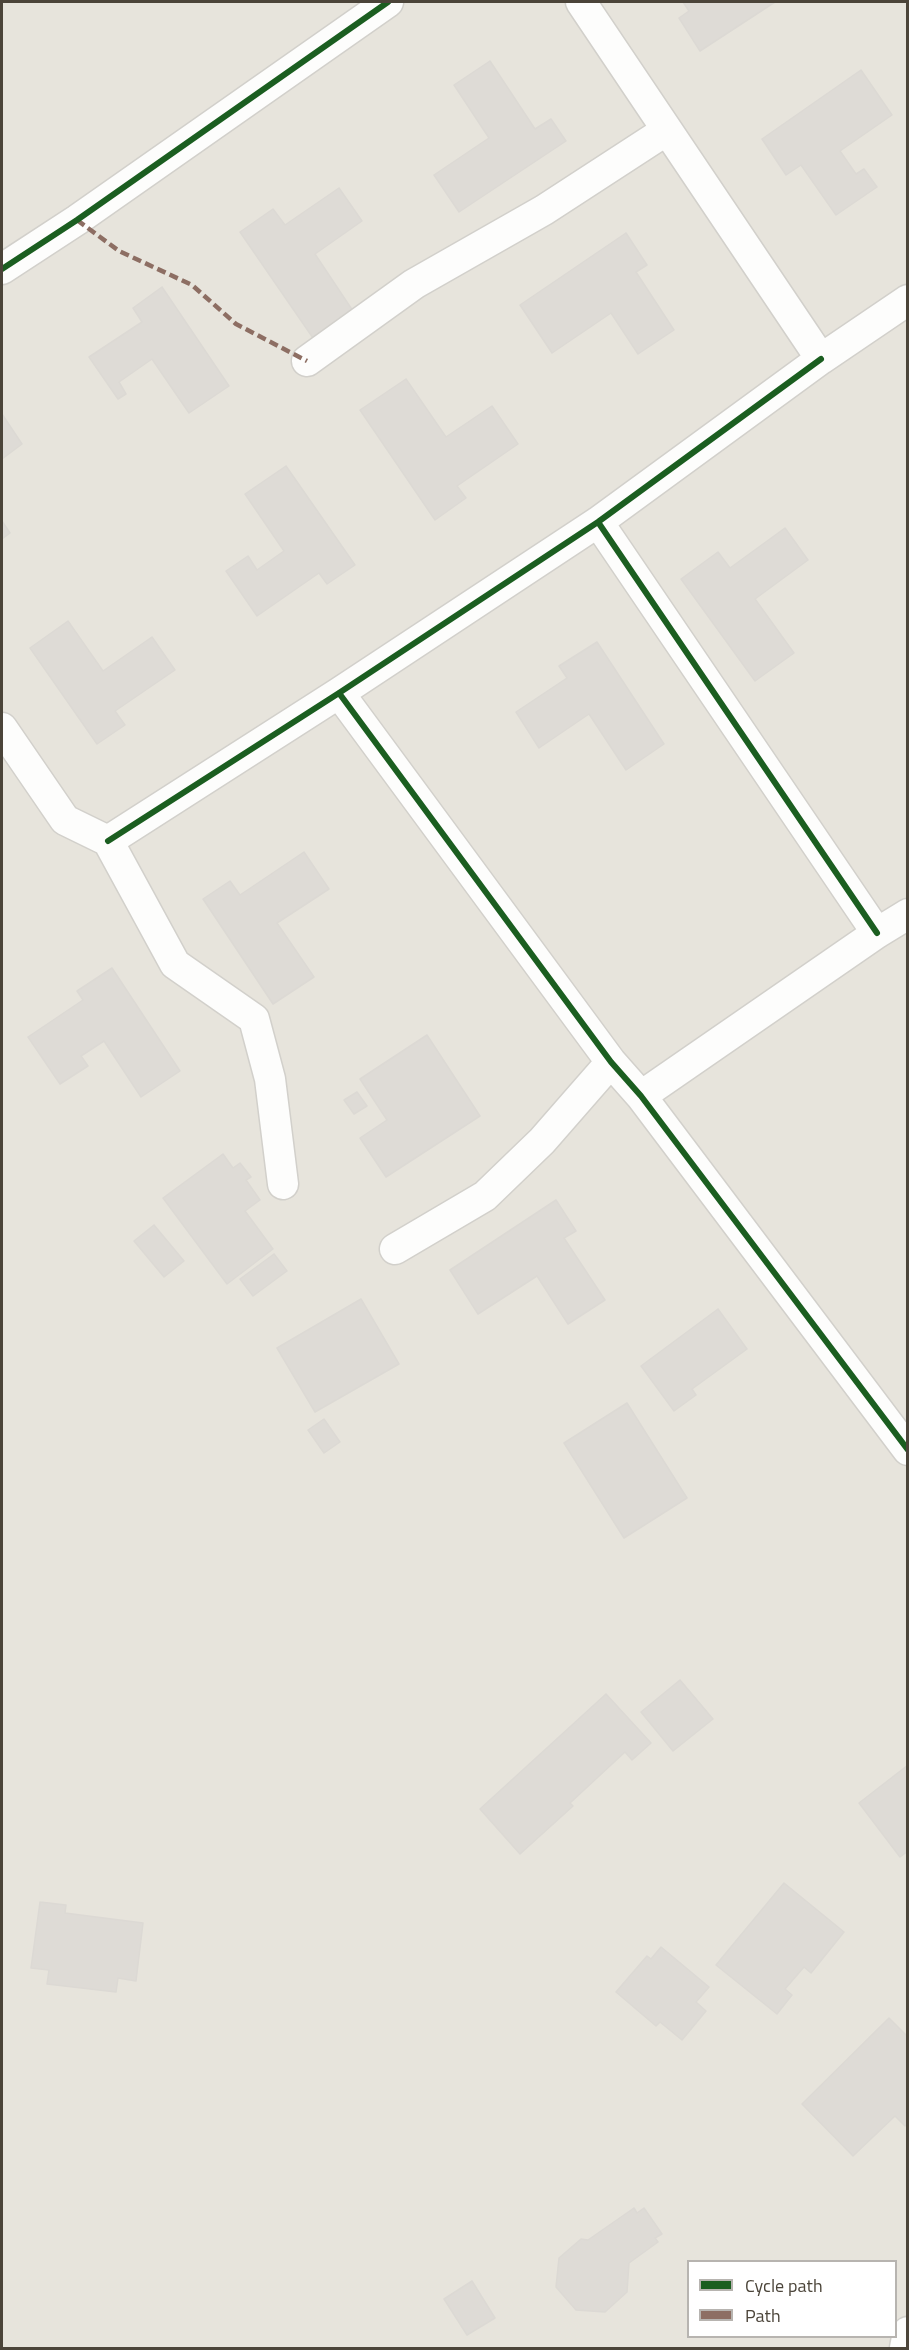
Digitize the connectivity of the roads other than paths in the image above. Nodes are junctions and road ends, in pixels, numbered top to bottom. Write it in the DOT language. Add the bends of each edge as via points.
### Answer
graph roads {
  1 [pos="388,2"];
  2 [pos="581,2"];
  3 [pos="667,130"];
  4 [pos="2,269"];
  5 [pos="908,300"];
  6 [pos="821,359"];
  7 [pos="307,361"];
  8 [pos="598,522"];
  9 [pos="339,693"];
  10 [pos="2,728"];
  11 [pos="108,841"];
  12 [pos="908,914"];
  13 [pos="877,933"];
  14 [pos="611,1062"];
  15 [pos="641,1096"];
  16 [pos="283,1184"];
  17 [pos="395,1249"];
  18 [pos="908,1450"];
  19 [pos="908,2332"];
  20 [pos="905,2349"];
  1 -- 4 [label="street"];
  2 -- 3 [label="street"];
  3 -- 6 [label="street"];
  3 -- 7 [label="street" via="544,210 414,284"];
  5 -- 6 [label="street"];
  6 -- 8 [label="street"];
  8 -- 9 [label="street"];
  8 -- 13 [label="street"];
  9 -- 11 [label="street"];
  9 -- 14 [label="street"];
  10 -- 11 [label="street" via="65,820"];
  11 -- 16 [label="street" via="175,964 254,1020 270,1079"];
  12 -- 13 [label="street"];
  13 -- 15 [label="street"];
  14 -- 15 [label="street"];
  14 -- 17 [label="street" via="542,1141 485,1196"];
  15 -- 18 [label="street"];
  19 -- 20 [label="street"];
}
